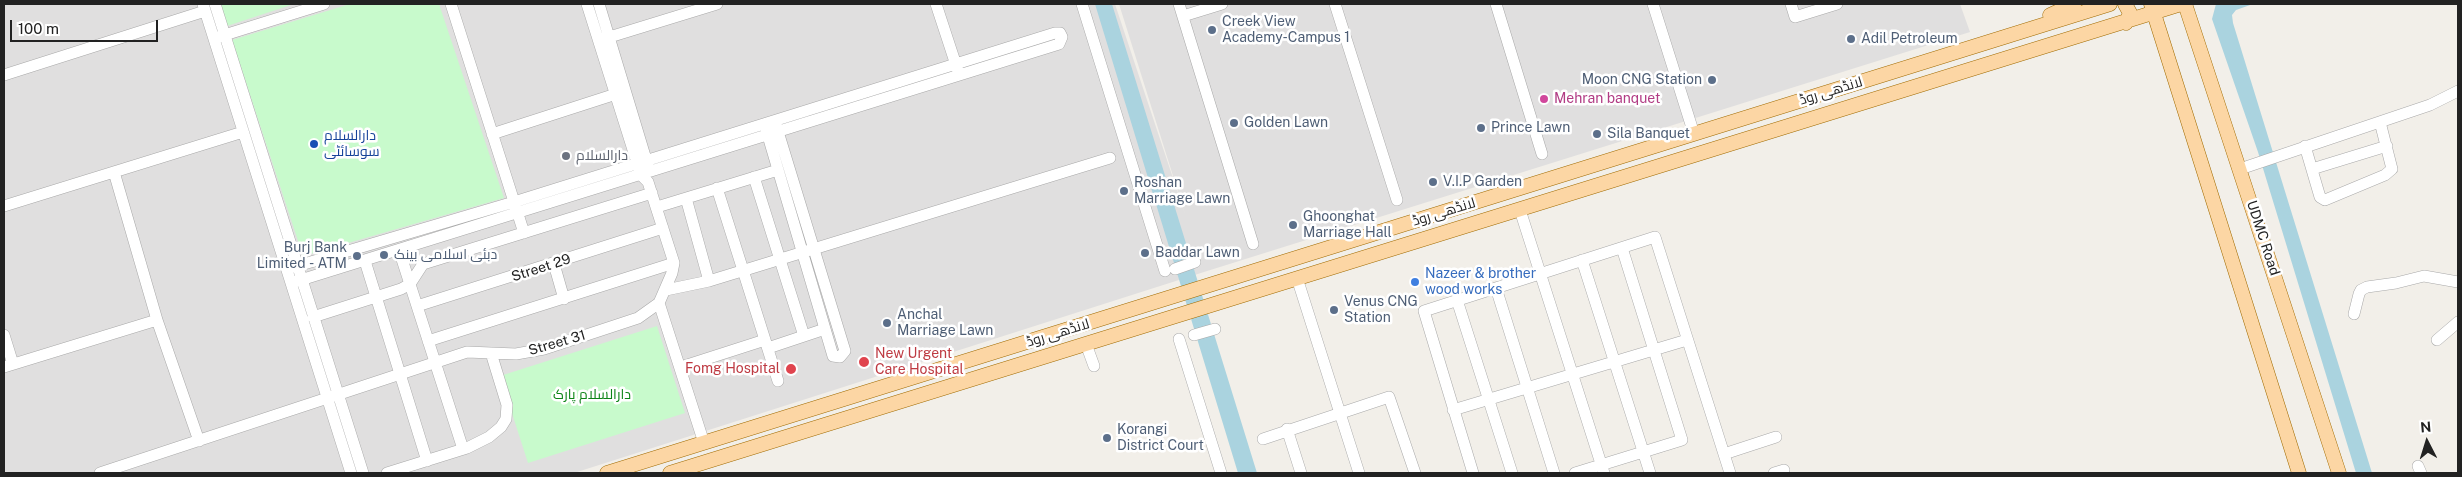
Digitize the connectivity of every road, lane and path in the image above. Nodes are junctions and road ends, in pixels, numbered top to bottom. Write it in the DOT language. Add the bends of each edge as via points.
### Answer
graph roads {
  1 [pos="215,4"];
  2 [pos="324,4"];
  3 [pos="451,4"];
  4 [pos="587,4"];
  5 [pos="599,4"];
  6 [pos="717,4"];
  7 [pos="936,4"];
  8 [pos="1082,4"];
  9 [pos="1180,4"];
  10 [pos="1222,4"];
  11 [pos="1335,4"];
  12 [pos="1496,4"];
  13 [pos="1653,4"];
  14 [pos="1791,4"];
  15 [pos="1837,4"];
  16 [pos="2074,4"];
  17 [pos="2110,4"];
  18 [pos="2125,4"];
  19 [pos="2183,4"];
  20 [pos="204,8"];
  21 [pos="2153,9"];
  22 [pos="1183,16"];
  23 [pos="2126,23"];
  24 [pos="219,37"];
  25 [pos="604,39"];
  26 [pos="1985,43"];
  27 [pos="958,70"];
  28 [pos="4,75"];
  29 [pos="2458,91"];
  30 [pos="616,94"];
  31 [pos="2380,122"];
  32 [pos="771,128"];
  33 [pos="243,132"];
  34 [pos="492,134"];
  35 [pos="1694,134"];
  36 [pos="2305,146"];
  37 [pos="2387,146"];
  38 [pos="1542,154"];
  39 [pos="1110,158"];
  40 [pos="642,162"];
  41 [pos="2240,169"];
  42 [pos="2312,169"];
  43 [pos="778,170"];
  44 [pos="114,172"];
  45 [pos="754,177"];
  46 [pos="648,180"];
  47 [pos="717,188"];
  48 [pos="686,198"];
  49 [pos="1396,200"];
  50 [pos="514,202"];
  51 [pos="4,206"];
  52 [pos="657,207"];
  53 [pos="1520,210"];
  54 [pos="518,213"];
  55 [pos="663,228"];
  56 [pos="524,232"];
  57 [pos="1253,244"];
  58 [pos="1622,248"];
  59 [pos="814,249"];
  60 [pos="399,250"];
  61 [pos="802,253"];
  62 [pos="779,260"];
  63 [pos="1582,260"];
  64 [pos="365,261"];
  65 [pos="1195,262"];
  66 [pos="674,263"];
  67 [pos="554,264"];
  68 [pos="292,268"];
  69 [pos="743,271"];
  70 [pos="1540,274"];
  71 [pos="1297,278"];
  72 [pos="709,281"];
  73 [pos="297,282"];
  74 [pos="2458,282"];
  75 [pos="410,284"];
  76 [pos="1496,288"];
  77 [pos="666,290"];
  78 [pos="376,297"];
  79 [pos="564,299"];
  80 [pos="1457,300"];
  81 [pos="659,303"];
  82 [pos="417,306"];
  83 [pos="2354,314"];
  84 [pos="313,317"];
  85 [pos="157,320"];
  86 [pos="2458,322"];
  87 [pos="825,329"];
  88 [pos="1215,329"];
  89 [pos="4,335"];
  90 [pos="1194,335"];
  91 [pos="804,336"];
  92 [pos="1179,339"];
  93 [pos="1687,340"];
  94 [pos="2436,340"];
  95 [pos="428,341"];
  96 [pos="766,344"];
  97 [pos="1086,344"];
  98 [pos="1654,349"];
  99 [pos="491,352"];
  100 [pos="1614,361"];
  101 [pos="436,362"];
  102 [pos="8,366"];
  103 [pos="1094,366"];
  104 [pos="681,367"];
  105 [pos="401,373"];
  106 [pos="1572,374"];
  107 [pos="778,381"];
  108 [pos="1527,388"];
  109 [pos="333,395"];
  110 [pos="1489,399"];
  111 [pos="1453,410"];
  112 [pos="1340,412"];
  113 [pos="1287,430"];
  114 [pos="1776,437"];
  115 [pos="1263,439"];
  116 [pos="198,441"];
  117 [pos="704,443"];
  118 [pos="463,449"];
  119 [pos="1643,452"];
  120 [pos="1724,454"];
  121 [pos="427,461"];
  122 [pos="1603,469"];
  123 [pos="100,473"];
  124 [pos="351,473"];
  125 [pos="363,473"];
  126 [pos="387,473"];
  127 [pos="607,473"];
  128 [pos="670,473"];
  129 [pos="1221,473"];
  130 [pos="1301,473"];
  131 [pos="1359,473"];
  132 [pos="1415,473"];
  133 [pos="1474,473"];
  134 [pos="1512,473"];
  135 [pos="1554,473"];
  136 [pos="1575,473"];
  137 [pos="1650,473"];
  138 [pos="1730,473"];
  139 [pos="2299,473"];
  140 [pos="2339,473"];
  1 -- 24 [label="street"];
  2 -- 24 [label="street"];
  3 -- 34 [label="street"];
  4 -- 25 [label="street"];
  5 -- 25 [label="street"];
  6 -- 25 [label="street"];
  7 -- 27 [label="street"];
  8 -- 65 [label="street" via="1170,270"];
  9 -- 22 [label="street"];
  10 -- 22 [label="street"];
  11 -- 49 [label="street"];
  12 -- 38 [label="street"];
  13 -- 35 [label="street"];
  14 -- 15 [label="street" via="1795,17"];
  16 -- 26 [label="main road"];
  17 -- 26 [label="main road, لانڈھی روڈ"];
  18 -- 23 [label="main road" via="2130,13"];
  19 -- 21 [label="main road, لانڈھی روڈ"];
  19 -- 41 [label="main road, UDMC Road"];
  20 -- 24 [label="street"];
  20 -- 28 [label="street"];
  21 -- 23 [label="main road, لانڈھی روڈ"];
  21 -- 139 [label="main road"];
  22 -- 57 [label="street"];
  23 -- 53 [label="main road, لانڈھی روڈ"];
  24 -- 33 [label="street"];
  24 -- 68 [label="street"];
  25 -- 30 [label="street"];
  25 -- 40 [label="street"];
  26 -- 35 [label="main road, لانڈھی روڈ"];
  27 -- 27 [label="street" via="1055,33 1062,37 1059,44"];
  27 -- 32 [label="street"];
  29 -- 31 [label="street" via="2430,105"];
  30 -- 34 [label="street"];
  30 -- 40 [label="street"];
  31 -- 36 [label="street"];
  31 -- 37 [label="street"];
  32 -- 40 [label="street"];
  32 -- 43 [label="street"];
  32 -- 46 [label="street"];
  32 -- 59 [label="street"];
  33 -- 44 [label="street"];
  33 -- 68 [label="street"];
  34 -- 50 [label="street"];
  35 -- 117 [label="main road, لانڈھی روڈ"];
  36 -- 41 [label="street"];
  36 -- 42 [label="street"];
  37 -- 42 [label="street"];
  37 -- 42 [label="street" via="2392,163 2390,172 2325,200 2320,197"];
  39 -- 59 [label="street"];
  40 -- 46 [label="street"];
  40 -- 50 [label="street"];
  41 -- 140 [label="main road, UDMC Road"];
  43 -- 45 [label="street"];
  43 -- 61 [label="street"];
  44 -- 51 [label="street"];
  44 -- 85 [label="street"];
  45 -- 47 [label="street"];
  45 -- 62 [label="street"];
  46 -- 52 [label="street"];
  46 -- 54 [label="street"];
  46 -- 56 [label="street"];
  47 -- 48 [label="street"];
  47 -- 69 [label="street"];
  48 -- 52 [label="street"];
  48 -- 72 [label="street"];
  50 -- 54 [label="street"];
  50 -- 68 [label="street"];
  52 -- 55 [label="street"];
  53 -- 70 [label="street"];
  53 -- 71 [label="main road, لانڈھی روڈ"];
  54 -- 56 [label="street"];
  54 -- 60 [label="street"];
  55 -- 66 [label="street"];
  55 -- 67 [label="street, Street 29"];
  56 -- 75 [label="street" via="423,264"];
  58 -- 63 [label="street"];
  58 -- 93 [label="street" via="1655,237"];
  58 -- 98 [label="street"];
  59 -- 61 [label="street"];
  59 -- 87 [label="street" via="845,351 843,356 833,356"];
  60 -- 64 [label="street"];
  60 -- 75 [label="street"];
  61 -- 62 [label="street"];
  61 -- 87 [label="street"];
  62 -- 69 [label="street"];
  62 -- 91 [label="street"];
  63 -- 70 [label="street"];
  63 -- 100 [label="street"];
  64 -- 73 [label="street"];
  64 -- 78 [label="street"];
  66 -- 77 [label="street, Street 31"];
  66 -- 79 [label="street"];
  67 -- 79 [label="street"];
  67 -- 82 [label="street, Street 29"];
  68 -- 73 [label="street"];
  69 -- 72 [label="street"];
  69 -- 96 [label="street"];
  70 -- 76 [label="street"];
  70 -- 106 [label="street"];
  71 -- 97 [label="main road, لانڈھی روڈ"];
  71 -- 112 [label="street"];
  72 -- 77 [label="street"];
  73 -- 84 [label="street"];
  73 -- 109 [label="street"];
  74 -- 83 [label="street" via="2424,276 2367,287 2359,294"];
  75 -- 78 [label="street"];
  75 -- 82 [label="street"];
  76 -- 80 [label="street"];
  76 -- 108 [label="street"];
  77 -- 81 [label="street, Street 31"];
  78 -- 84 [label="street"];
  78 -- 105 [label="street"];
  79 -- 95 [label="street"];
  80 -- 110 [label="street"];
  80 -- 111 [label="street" via="1424,311"];
  81 -- 99 [label="street, Street 31" via="638,318 544,349 516,354"];
  81 -- 104 [label="street"];
  82 -- 95 [label="street"];
  84 -- 109 [label="street"];
  85 -- 102 [label="street"];
  85 -- 116 [label="street"];
  86 -- 94 [label="street"];
  87 -- 91 [label="street"];
  88 -- 90 [label="street"];
  89 -- 102 [label="street"];
  91 -- 96 [label="street"];
  92 -- 129 [label="street"];
  93 -- 98 [label="street"];
  93 -- 120 [label="street"];
  95 -- 101 [label="street"];
  96 -- 104 [label="street"];
  96 -- 107 [label="street"];
  97 -- 103 [label="street"];
  97 -- 128 [label="main road, لانڈھی روڈ"];
  98 -- 100 [label="street"];
  98 -- 119 [label="street" via="1682,440"];
  99 -- 101 [label="street, Street 31" via="467,352"];
  99 -- 118 [label="street" via="507,405 506,419 489,438"];
  100 -- 106 [label="street"];
  100 -- 119 [label="street"];
  101 -- 105 [label="street, Street 31"];
  101 -- 118 [label="street"];
  104 -- 117 [label="street"];
  105 -- 109 [label="street, Street 31"];
  105 -- 121 [label="street"];
  106 -- 108 [label="street"];
  106 -- 122 [label="street"];
  108 -- 110 [label="street"];
  108 -- 135 [label="street"];
  109 -- 116 [label="street, Street 31"];
  109 -- 124 [label="street"];
  109 -- 125 [label="street"];
  110 -- 111 [label="street"];
  110 -- 134 [label="street"];
  111 -- 133 [label="street"];
  112 -- 113 [label="street"];
  112 -- 131 [label="street"];
  112 -- 132 [label="street" via="1389,397"];
  113 -- 115 [label="street"];
  113 -- 130 [label="street"];
  114 -- 120 [label="street"];
  116 -- 123 [label="street, Street 31"];
  117 -- 127 [label="main road, لانڈھی روڈ"];
  118 -- 121 [label="street"];
  119 -- 122 [label="street"];
  119 -- 137 [label="street"];
  120 -- 138 [label="street"];
  121 -- 126 [label="street"];
  122 -- 136 [label="street"];
}
